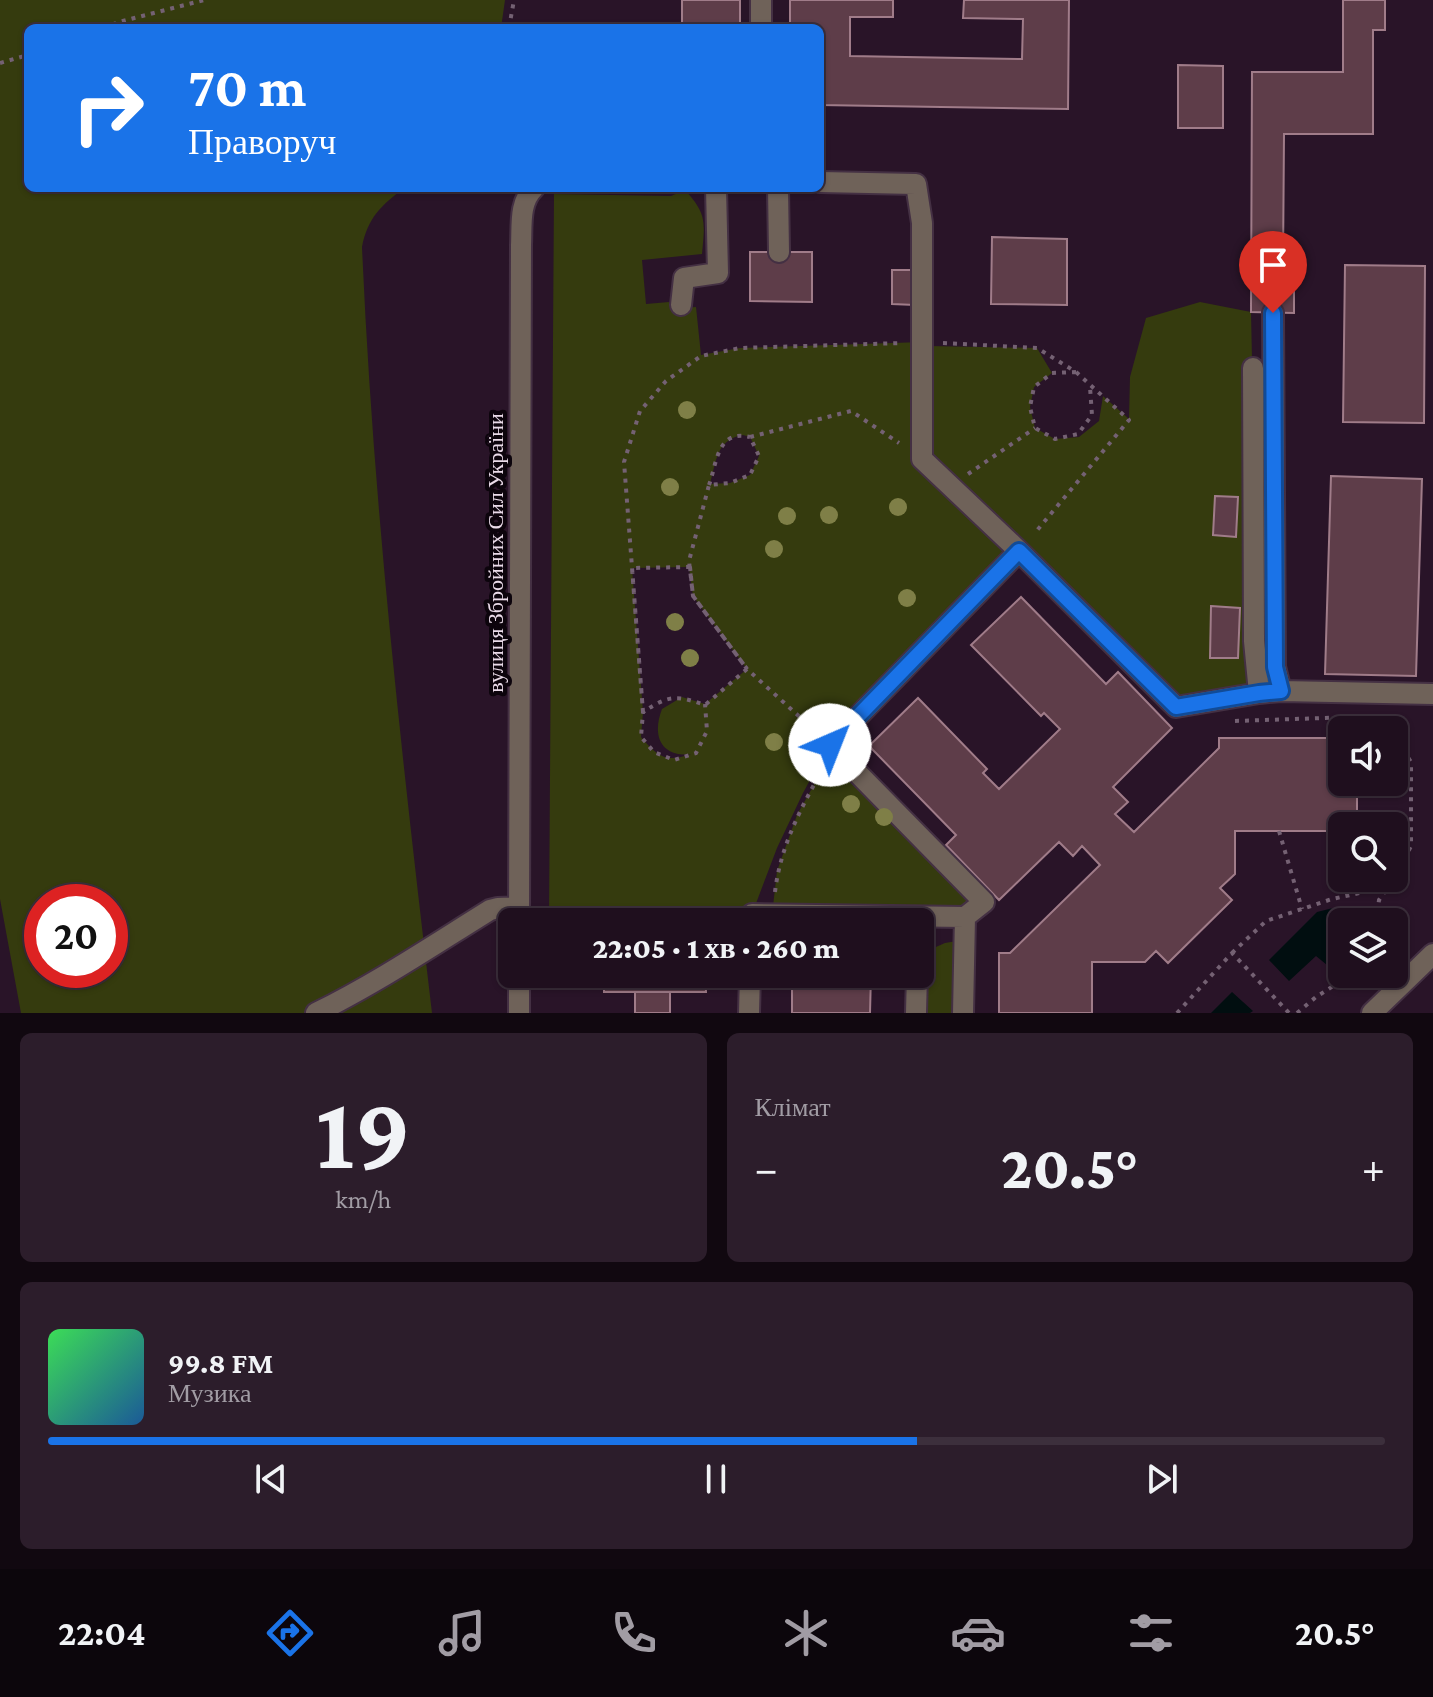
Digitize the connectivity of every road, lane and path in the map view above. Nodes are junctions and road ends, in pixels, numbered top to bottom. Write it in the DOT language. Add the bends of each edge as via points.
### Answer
graph roads {
  1 [pos="204,0"];
  2 [pos="514,0"];
  3 [pos="761,0"];
  4 [pos="114,24"];
  5 [pos="510,24"];
  6 [pos="761,24"];
  7 [pos="24,56"];
  8 [pos="0,63"];
  9 [pos="824,182"];
  10 [pos="531,192"];
  11 [pos="716,192"];
  12 [pos="778,192"];
  13 [pos="779,252"];
  14 [pos="681,305"];
  15 [pos="1273,313"];
  16 [pos="923,342"];
  17 [pos="1253,368"];
  18 [pos="1076,372"];
  19 [pos="1090,385"];
  20 [pos="1035,428"];
  21 [pos="750,437"];
  22 [pos="922,459"];
  23 [pos="709,485"];
  24 [pos="949,485"];
  25 [pos="1019,551"];
  26 [pos="690,567"];
  27 [pos="632,568"];
  28 [pos="747,669"];
  29 [pos="1281,691"];
  30 [pos="1259,693"];
  31 [pos="1433,694"];
  32 [pos="705,705"];
  33 [pos="643,712"];
  34 [pos="1328,718"];
  35 [pos="1231,722"];
  36 [pos="830,745"];
  37 [pos="1408,757"];
  38 [pos="846,760"];
  39 [pos="1279,831"];
  40 [pos="1408,851"];
  41 [pos="1363,892"];
  42 [pos="498,908"];
  43 [pos="519,908"];
  44 [pos="773,908"];
  45 [pos="1302,909"];
  46 [pos="965,917"];
  47 [pos="934,918"];
  48 [pos="1232,953"];
  49 [pos="1433,954"];
  50 [pos="519,988"];
  51 [pos="750,988"];
  52 [pos="917,988"];
  53 [pos="1330,988"];
  54 [pos="316,1013"];
  55 [pos="519,1013"];
  56 [pos="749,1013"];
  57 [pos="916,1013"];
  58 [pos="963,1013"];
  59 [pos="1177,1013"];
  60 [pos="1289,1013"];
  61 [pos="1297,1013"];
  62 [pos="1372,1013"];
  1 -- 4 [label="path"];
  2 -- 5 [label="path"];
  3 -- 6 [label="street"];
  7 -- 8 [label="path"];
  9 -- 16 [label="street" via="916,184 922,223"];
  10 -- 43 [label="street, вулиця Збройних Сил України" via="525,199 521,245"];
  11 -- 14 [label="street" via="718,273 684,278"];
  12 -- 13 [label="street"];
  15 -- 29 [label="street" via="1275,667"];
  16 -- 18 [label="path" via="1037,348"];
  16 -- 22 [label="street"];
  16 -- 27 [label="path" via="740,348 701,356 666,381 640,411 624,462"];
  17 -- 30 [label="street" via="1254,641"];
  18 -- 19 [label="path"];
  18 -- 20 [label="path" via="1052,373 1034,387 1030,407"];
  19 -- 20 [label="path" via="1092,415 1078,434 1055,439"];
  19 -- 25 [label="path" via="1129,420"];
  20 -- 24 [label="path"];
  21 -- 22 [label="path" via="851,411"];
  21 -- 23 [label="path" via="735,436 719,449"];
  21 -- 23 [label="path" via="759,456 750,475"];
  22 -- 24 [label="street"];
  23 -- 26 [label="path"];
  24 -- 25 [label="street"];
  25 -- 30 [label="street" via="1176,707"];
  25 -- 36 [label="street"];
  26 -- 27 [label="path"];
  26 -- 28 [label="path" via="693,596"];
  27 -- 33 [label="path"];
  28 -- 32 [label="path"];
  28 -- 36 [label="path"];
  29 -- 30 [label="street"];
  29 -- 31 [label="street"];
  32 -- 33 [label="path" via="682,697 662,699"];
  32 -- 33 [label="path" via="707,731 696,753 674,760 654,752 641,737"];
  34 -- 35 [label="path"];
  36 -- 38 [label="street"];
  37 -- 40 [label="path"];
  38 -- 44 [label="path" via="820,774 797,815 777,871"];
  38 -- 46 [label="street" via="984,902"];
  39 -- 45 [label="path"];
  41 -- 45 [label="path"];
  42 -- 54 [label="street"];
  45 -- 48 [label="path" via="1266,921"];
  46 -- 47 [label="street"];
  46 -- 58 [label="street"];
  48 -- 59 [label="path"];
  48 -- 60 [label="path"];
  49 -- 62 [label="street"];
  50 -- 55 [label="street"];
  51 -- 56 [label="street"];
  52 -- 57 [label="street"];
  53 -- 61 [label="path"];
}
